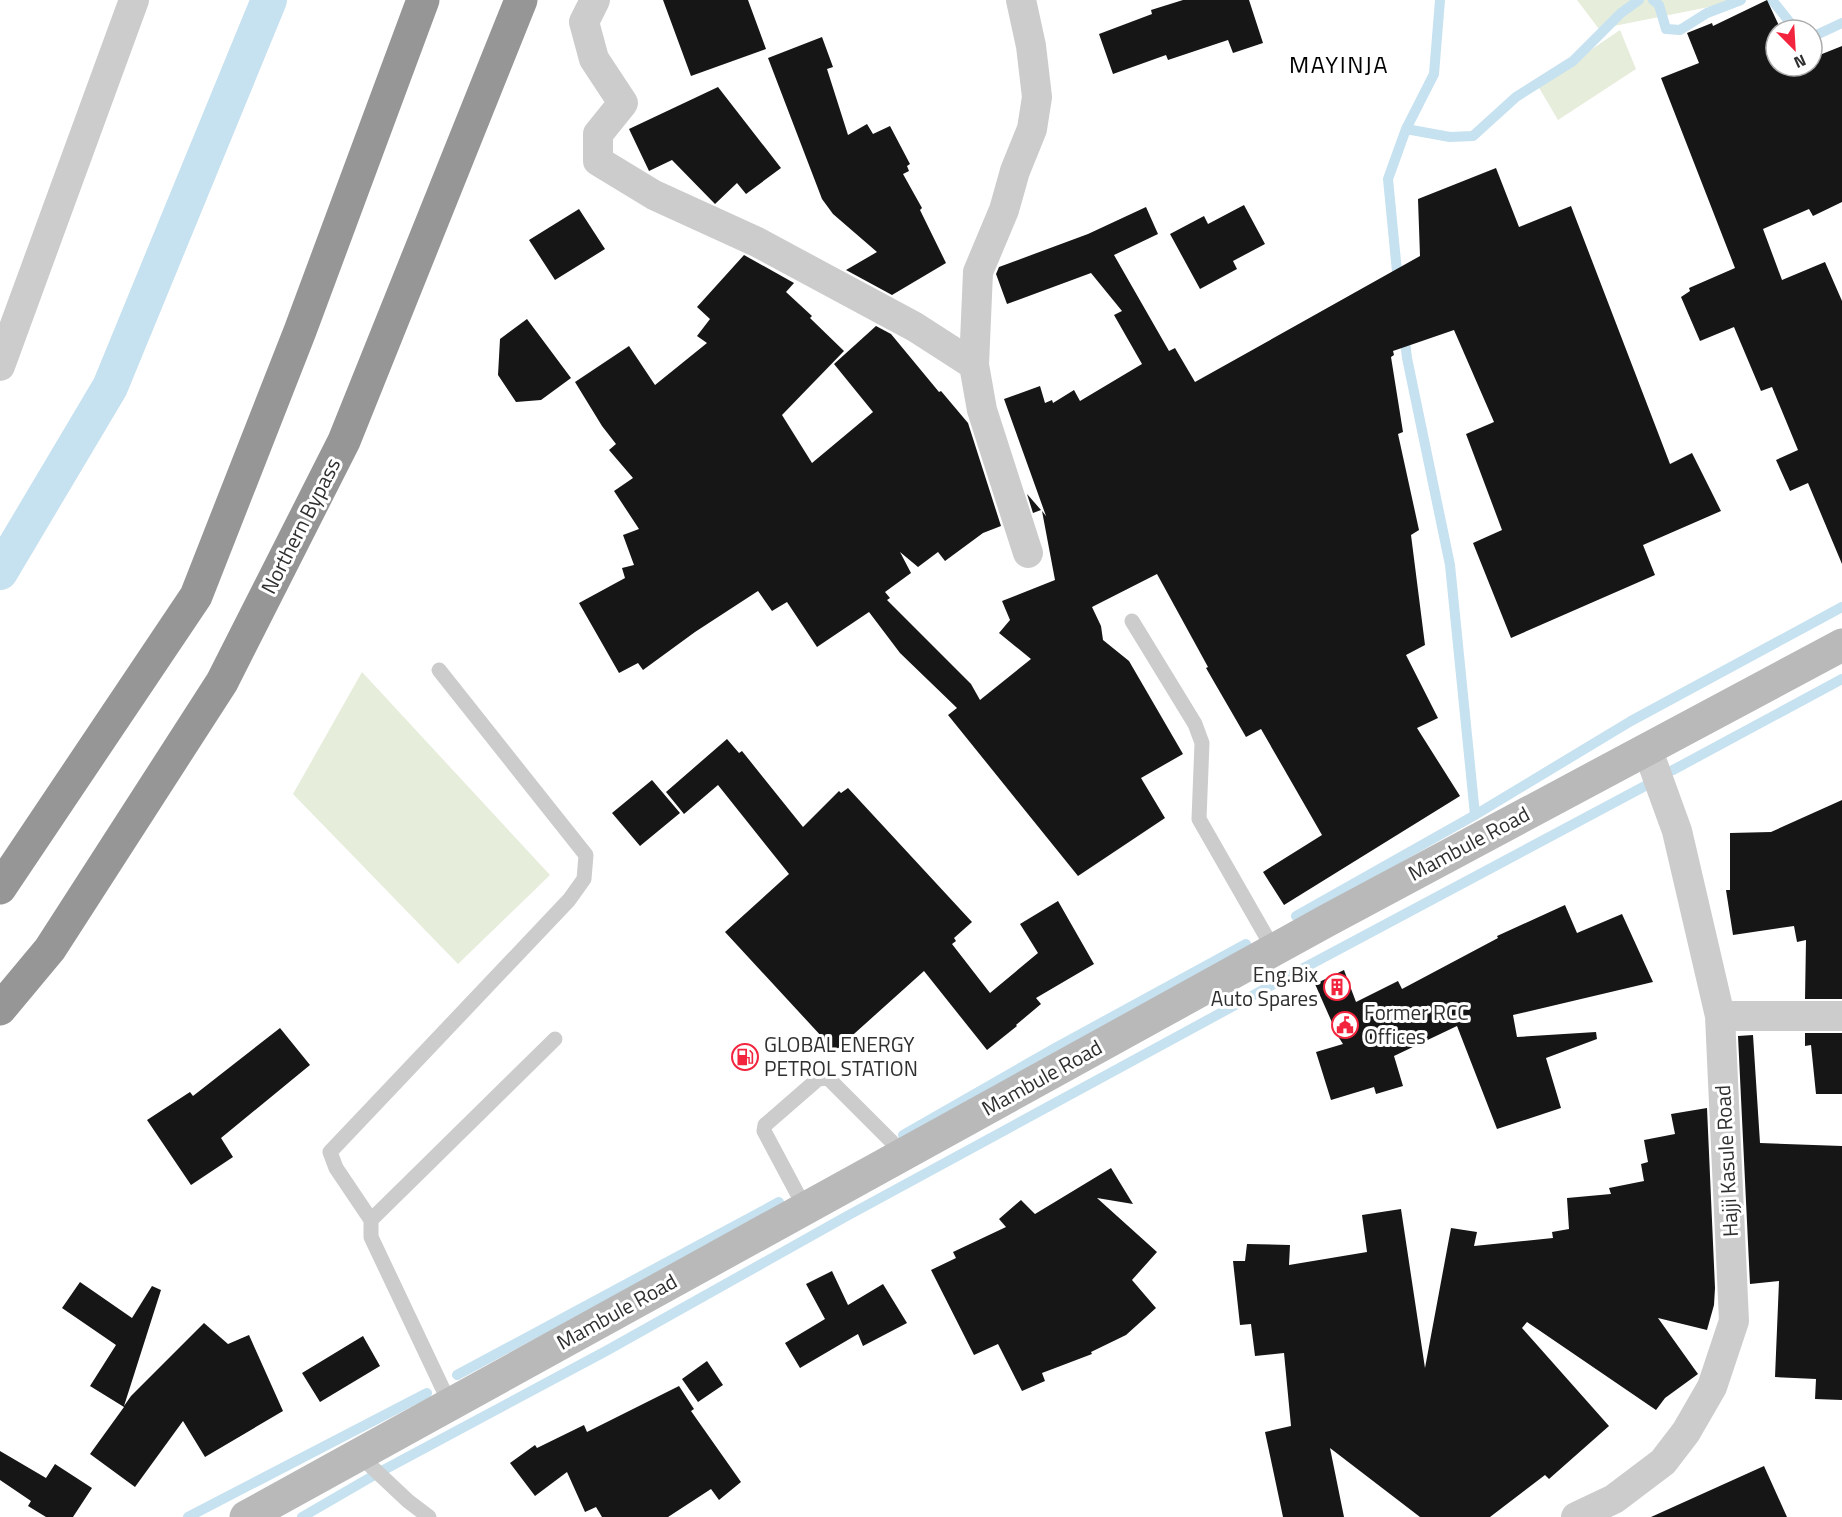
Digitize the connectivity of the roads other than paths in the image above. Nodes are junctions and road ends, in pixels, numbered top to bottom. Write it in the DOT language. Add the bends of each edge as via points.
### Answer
graph roads {
  1 [pos="134,0"];
  2 [pos="423,0"];
  3 [pos="521,0"];
  4 [pos="595,0"];
  5 [pos="1021,0"];
  6 [pos="974,364"];
  7 [pos="0,366"];
  8 [pos="1028,553"];
  9 [pos="1132,621"];
  10 [pos="1842,645"];
  11 [pos="439,670"];
  12 [pos="1647,748"];
  13 [pos="0,888"];
  14 [pos="1274,950"];
  15 [pos="0,1009"];
  16 [pos="1720,1016"];
  17 [pos="1842,1016"];
  18 [pos="555,1039"];
  19 [pos="903,1154"];
  20 [pos="805,1208"];
  21 [pos="371,1220"];
  22 [pos="450,1404"];
  23 [pos="359,1455"];
  24 [pos="246,1517"];
  25 [pos="429,1517"];
  26 [pos="1576,1517"];
  1 -- 7 [label="street"];
  2 -- 13 [label="highway" via="196,596"];
  3 -- 15 [label="highway, Northern Bypass" via="344,441 222,682 50,949"];
  4 -- 6 [label="street" via="584,22 594,59 623,103 598,134 598,161 654,195 757,242"];
  5 -- 6 [label="street" via="1037,97 1032,129 978,272"];
  6 -- 8 [label="street" via="982,410"];
  9 -- 14 [label="lane" via="1195,724 1202,743 1199,819"];
  10 -- 12 [label="street, Mambule Road"];
  11 -- 21 [label="lane" via="586,855 584,879 569,900 330,1152 336,1168"];
  12 -- 14 [label="street, Mambule Road"];
  12 -- 16 [label="street, Hajji Kasule Road" via="1677,831"];
  14 -- 19 [label="street, Mambule Road"];
  16 -- 17 [label="street"];
  16 -- 26 [label="street, Hajji Kasule Road" via="1734,1321 1712,1387 1663,1462 1614,1499"];
  18 -- 21 [label="lane"];
  19 -- 20 [label="street, Mambule Road"];
  19 -- 20 [label="lane" via="828,1078 818,1079 765,1125 764,1131"];
  20 -- 22 [label="street, Mambule Road"];
  21 -- 22 [label="lane" via="371,1237"];
  22 -- 23 [label="street, Mambule Road"];
  23 -- 24 [label="street, Mambule Road"];
  23 -- 25 [label="lane"];
}
